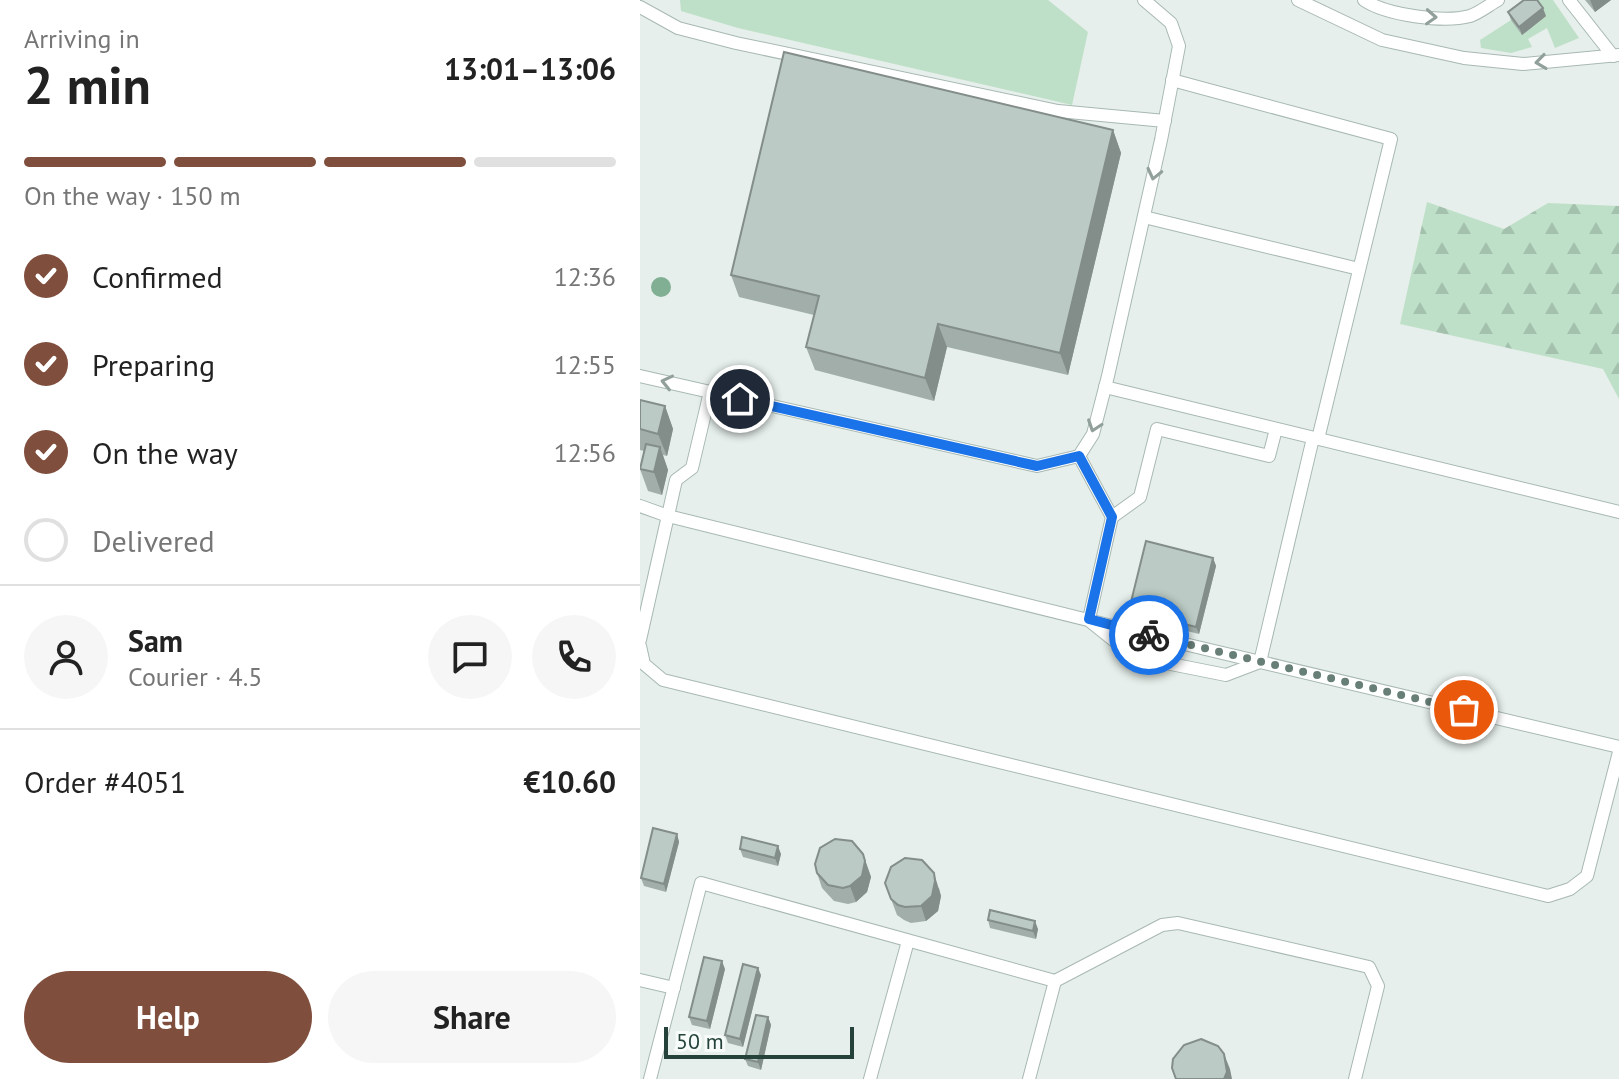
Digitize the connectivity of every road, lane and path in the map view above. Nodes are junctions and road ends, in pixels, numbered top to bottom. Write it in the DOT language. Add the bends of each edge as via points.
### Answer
graph roads {
  1 [pos="1144,0"];
  2 [pos="1298,0"];
  3 [pos="1364,0"];
  4 [pos="1498,0"];
  5 [pos="1569,0"];
  6 [pos="640,7"];
  7 [pos="1616,55"];
  8 [pos="1172,80"];
  9 [pos="1165,121"];
  10 [pos="1144,217"];
  11 [pos="1359,269"];
  12 [pos="640,376"];
  13 [pos="1105,387"];
  14 [pos="710,392"];
  15 [pos="1276,429"];
  16 [pos="1316,438"];
  17 [pos="1079,456"];
  18 [pos="640,506"];
  19 [pos="1619,512"];
  20 [pos="668,516"];
  21 [pos="1112,517"];
  22 [pos="1089,619"];
  23 [pos="640,643"];
  24 [pos="1260,662"];
  25 [pos="1619,749"];
  26 [pos="908,941"];
  27 [pos="640,980"];
  28 [pos="1055,981"];
  29 [pos="674,988"];
  30 [pos="650,1079"];
  31 [pos="870,1079"];
  32 [pos="1029,1079"];
  33 [pos="1355,1079"];
  1 -- 8 [label="lane" via="1171,23 1179,46"];
  7 -- 2 [label="lane, one-way" via="1523,64 1464,58 1382,40"];
  3 -- 4 [label="lane, one-way" via="1429,18 1470,16"];
  5 -- 7 [label="lane"];
  6 -- 9 [label="lane" via="678,28 736,43 1058,111"];
  8 -- 9 [label="lane"];
  8 -- 11 [label="lane" via="1391,139"];
  9 -- 10 [label="lane, one-way"];
  10 -- 11 [label="lane"];
  10 -- 13 [label="lane"];
  11 -- 16 [label="lane"];
  14 -- 12 [label="lane, one-way"];
  13 -- 15 [label="lane"];
  13 -- 17 [label="lane, one-way" via="1093,434"];
  14 -- 17 [label="lane" via="1037,466"];
  14 -- 20 [label="lane" via="692,468 676,480"];
  15 -- 16 [label="lane"];
  15 -- 21 [label="lane" via="1269,456 1157,429 1140,497"];
  16 -- 19 [label="lane"];
  16 -- 24 [label="lane"];
  17 -- 21 [label="lane"];
  18 -- 20 [label="lane"];
  20 -- 22 [label="lane"];
  20 -- 23 [label="lane"];
  21 -- 22 [label="lane"];
  22 -- 24 [label="lane"];
  22 -- 24 [label="lane" via="1146,659 1226,675"];
  23 -- 25 [label="lane" via="644,664 663,680 1548,896 1587,876"];
  24 -- 25 [label="lane"];
  26 -- 28 [label="lane"];
  26 -- 29 [label="lane" via="701,883"];
  26 -- 31 [label="lane"];
  27 -- 29 [label="lane"];
  28 -- 32 [label="lane"];
  28 -- 33 [label="lane" via="1162,925 1178,923 1369,967 1378,986"];
  29 -- 30 [label="lane"];
}
